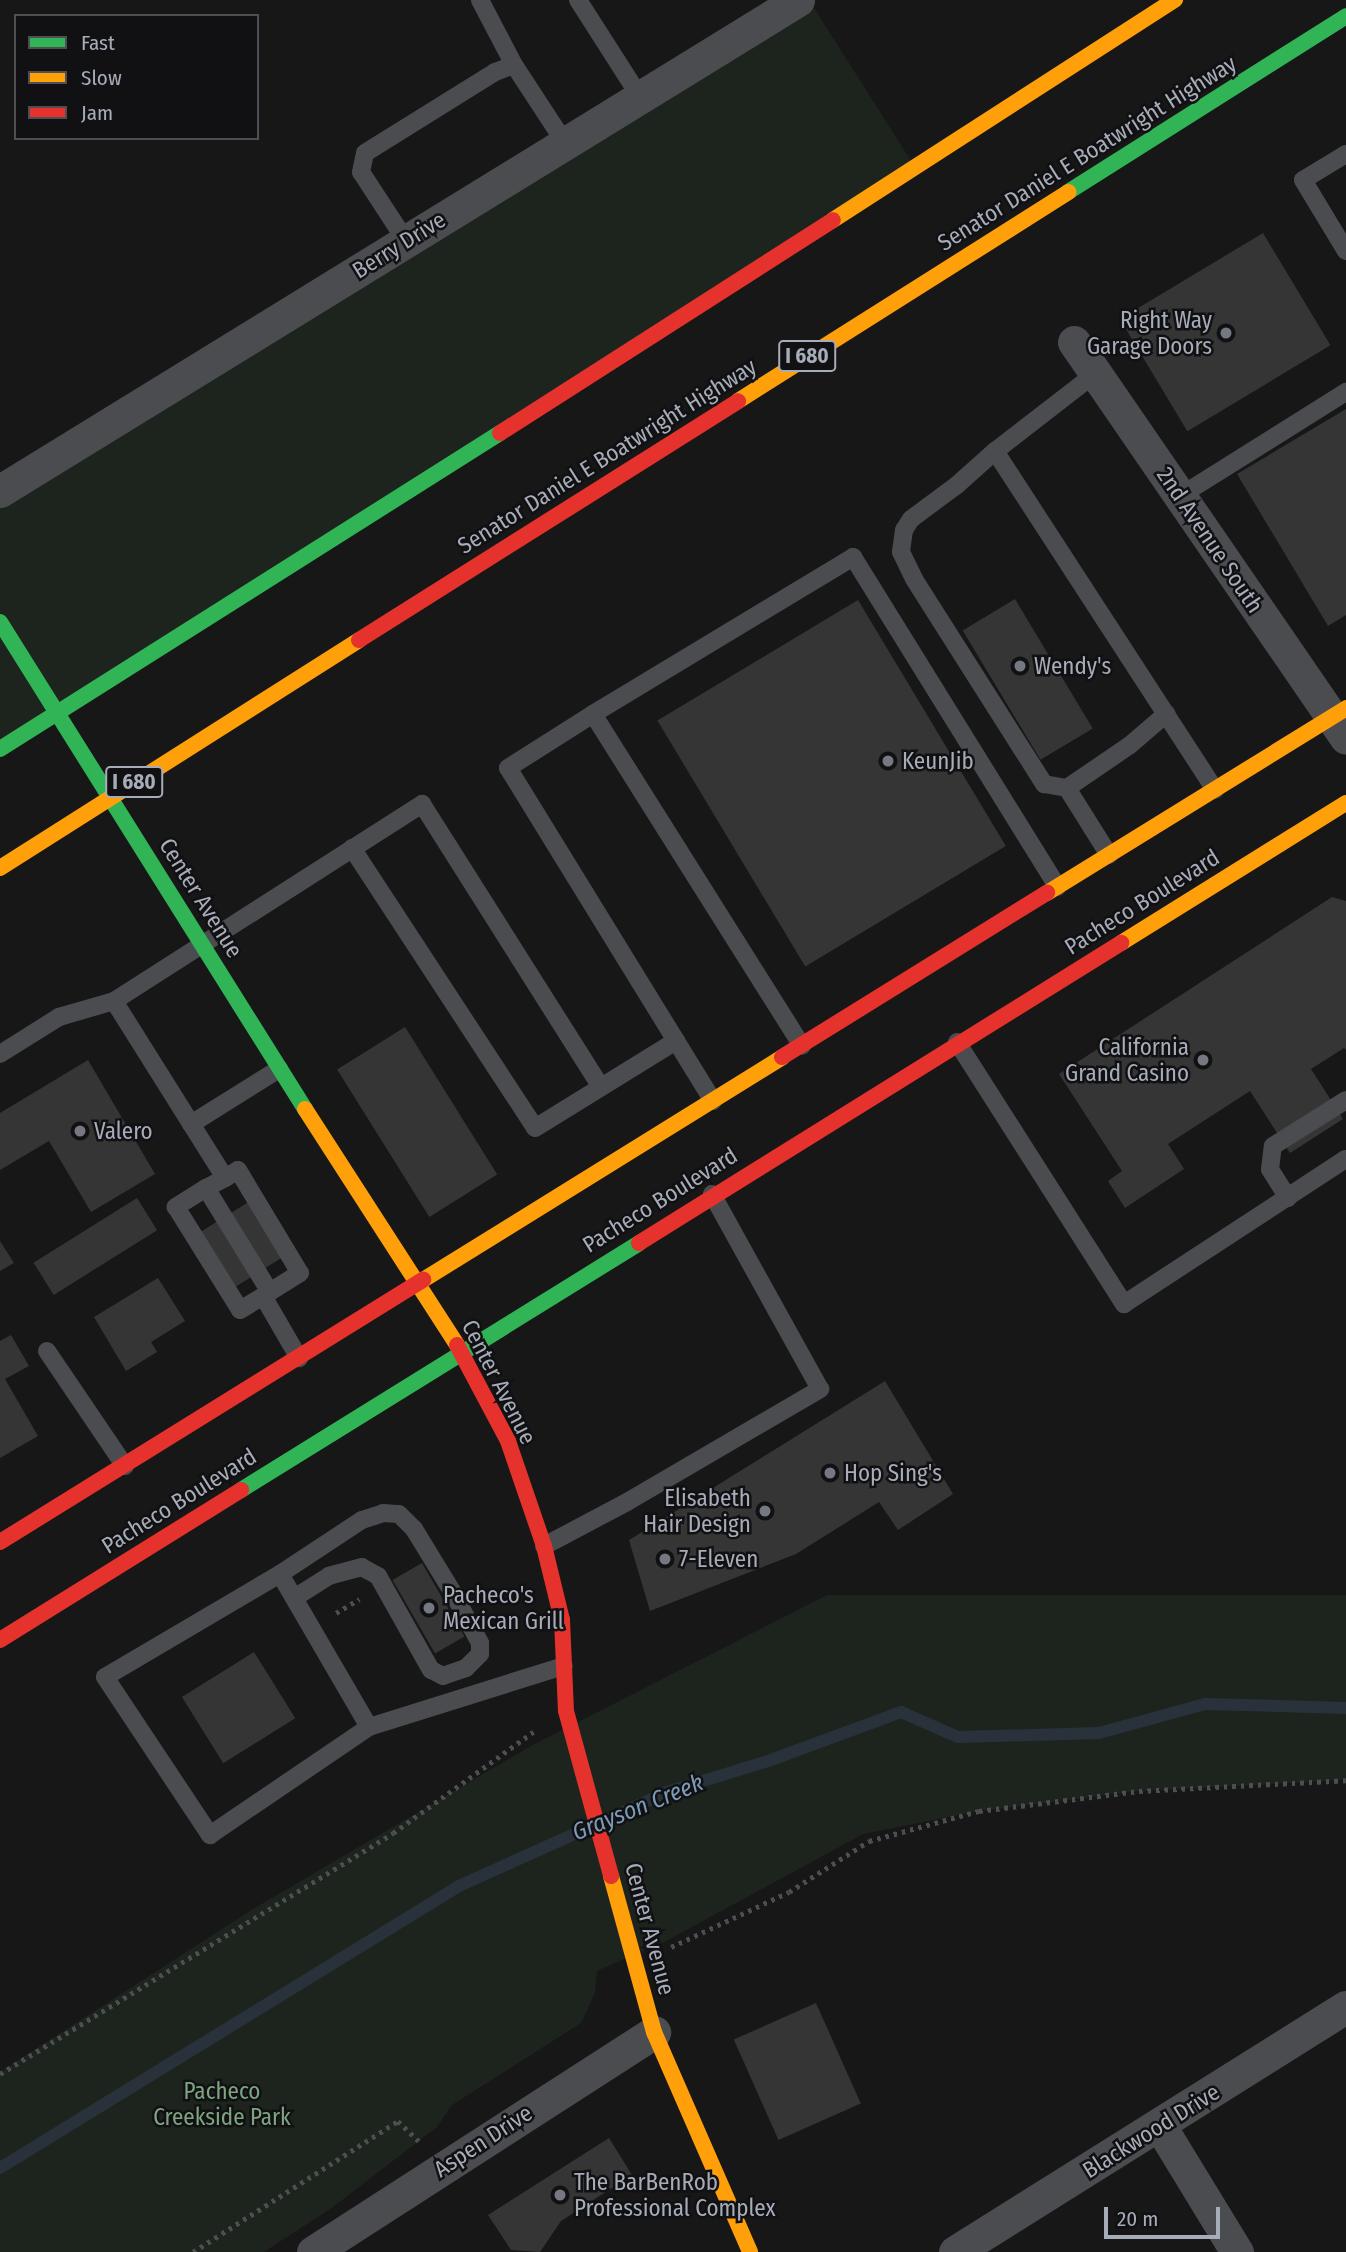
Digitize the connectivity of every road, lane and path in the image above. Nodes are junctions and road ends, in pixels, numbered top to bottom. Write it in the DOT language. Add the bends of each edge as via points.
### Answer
graph roads {
  1 [pos="480,0"];
  2 [pos="578,0"];
  3 [pos="798,0"];
  4 [pos="1175,0"];
  5 [pos="1346,16"];
  6 [pos="514,65"];
  7 [pos="640,97"];
  8 [pos="565,143"];
  9 [pos="1346,154"];
  10 [pos="406,241"];
  11 [pos="1346,251"];
  12 [pos="1074,342"];
  13 [pos="1096,373"];
  14 [pos="1346,392"];
  15 [pos="995,451"];
  16 [pos="0,491"];
  17 [pos="1180,496"];
  18 [pos="0,622"];
  19 [pos="1166,714"];
  20 [pos="593,715"];
  21 [pos="1341,721"];
  22 [pos="0,750"];
  23 [pos="1067,788"];
  24 [pos="1214,790"];
  25 [pos="1346,803"];
  26 [pos="352,848"];
  27 [pos="1109,855"];
  28 [pos="0,868"];
  29 [pos="1058,887"];
  30 [pos="203,943"];
  31 [pos="114,1001"];
  32 [pos="676,1041"];
  33 [pos="957,1042"];
  34 [pos="802,1046"];
  35 [pos="0,1054"];
  36 [pos="279,1069"];
  37 [pos="601,1087"];
  38 [pos="1346,1100"];
  39 [pos="713,1101"];
  40 [pos="191,1124"];
  41 [pos="1346,1159"];
  42 [pos="225,1178"];
  43 [pos="206,1188"];
  44 [pos="712,1194"];
  45 [pos="1288,1198"];
  46 [pos="419,1284"];
  47 [pos="266,1294"];
  48 [pos="47,1351"];
  49 [pos="460,1351"];
  50 [pos="299,1358"];
  51 [pos="125,1466"];
  52 [pos="0,1542"];
  53 [pos="544,1546"];
  54 [pos="280,1574"];
  55 [pos="294,1598"];
  56 [pos="0,1640"];
  57 [pos="564,1666"];
  58 [pos="431,1670"];
  59 [pos="445,1702"];
  60 [pos="568,1717"];
  61 [pos="369,1727"];
  62 [pos="1346,1780"];
  63 [pos="636,1964"];
  64 [pos="1346,2007"];
  65 [pos="654,2032"];
  66 [pos="0,2074"];
  67 [pos="1160,2126"];
  68 [pos="444,2167"];
  69 [pos="193,2252"];
  70 [pos="313,2252"];
  71 [pos="750,2252"];
  72 [pos="956,2252"];
  73 [pos="1237,2252"];
  1 -- 6 [label="lane"];
  2 -- 7 [label="lane"];
  3 -- 7 [label="street, Berry Drive"];
  4 -- 22 [label="main road"];
  5 -- 28 [label="main road, Senator Daniel E Boatwright Highway / I 680"];
  6 -- 8 [label="lane"];
  6 -- 10 [label="lane" via="495,72 365,153 361,173"];
  7 -- 8 [label="street, Berry Drive"];
  8 -- 10 [label="street, Berry Drive"];
  9 -- 11 [label="lane" via="1303,180"];
  10 -- 16 [label="street, Berry Drive"];
  12 -- 13 [label="street, 2nd Avenue South"];
  13 -- 15 [label="lane"];
  13 -- 17 [label="street, 2nd Avenue South"];
  14 -- 17 [label="lane"];
  15 -- 19 [label="lane"];
  15 -- 23 [label="lane" via="911,519 904,530 901,552 1044,784"];
  17 -- 21 [label="street, 2nd Avenue South"];
  18 -- 30 [label="main road, Center Avenue"];
  19 -- 23 [label="lane"];
  19 -- 24 [label="lane"];
  20 -- 29 [label="lane" via="853,557"];
  20 -- 32 [label="lane" via="508,768"];
  20 -- 34 [label="lane"];
  21 -- 24 [label="main road"];
  23 -- 27 [label="lane"];
  24 -- 27 [label="main road"];
  25 -- 33 [label="main road, Pacheco Boulevard"];
  26 -- 30 [label="lane"];
  26 -- 37 [label="lane" via="535,1128"];
  26 -- 37 [label="lane" via="422,804"];
  27 -- 29 [label="main road"];
  29 -- 34 [label="main road"];
  30 -- 31 [label="lane"];
  30 -- 36 [label="main road, Center Avenue"];
  31 -- 35 [label="lane" via="59,1017"];
  31 -- 40 [label="lane"];
  32 -- 37 [label="lane"];
  32 -- 39 [label="lane"];
  33 -- 44 [label="main road, Pacheco Boulevard"];
  33 -- 45 [label="lane" via="1124,1304"];
  34 -- 39 [label="main road"];
  36 -- 40 [label="lane"];
  36 -- 46 [label="main road, Center Avenue"];
  38 -- 45 [label="lane" via="1273,1146 1270,1169"];
  39 -- 46 [label="main road"];
  40 -- 42 [label="lane"];
  41 -- 45 [label="lane"];
  42 -- 43 [label="lane"];
  42 -- 47 [label="lane" via="238,1170 300,1273"];
  43 -- 47 [label="lane"];
  43 -- 47 [label="lane" via="176,1207 240,1310"];
  44 -- 49 [label="main road, Pacheco Boulevard"];
  44 -- 53 [label="lane" via="820,1389"];
  46 -- 49 [label="main road, Center Avenue"];
  46 -- 50 [label="main road"];
  47 -- 50 [label="lane"];
  48 -- 51 [label="lane"];
  49 -- 53 [label="main road, Center Avenue" via="508,1441"];
  49 -- 56 [label="main road, Pacheco Boulevard"];
  50 -- 51 [label="main road"];
  51 -- 52 [label="main road"];
  53 -- 57 [label="main road, Center Avenue" via="562,1620"];
  54 -- 55 [label="lane"];
  54 -- 58 [label="lane" via="362,1520 383,1513 399,1514 431,1556 480,1643 480,1654 466,1668 443,1676"];
  54 -- 61 [label="lane" via="105,1677 210,1835"];
  55 -- 58 [label="lane" via="329,1576 362,1567 378,1576"];
  55 -- 61 [label="lane"];
  57 -- 59 [label="lane"];
  57 -- 60 [label="main road, Center Avenue"];
  58 -- 59 [label="lane"];
  59 -- 61 [label="lane"];
  60 -- 63 [label="main road, Center Avenue"];
  60 -- 66 [label="path" via="521,1739 393,1833"];
  62 -- 63 [label="path" via="1139,1791 979,1811 869,1841 789,1892"];
  63 -- 65 [label="main road, Center Avenue"];
  64 -- 67 [label="street, Blackwood Drive"];
  65 -- 68 [label="street, Aspen Drive"];
  65 -- 71 [label="main road, Center Avenue"];
  67 -- 72 [label="street, Blackwood Drive"];
  67 -- 73 [label="street"];
  68 -- 69 [label="path" via="398,2121"];
  68 -- 70 [label="street, Aspen Drive"];
}
